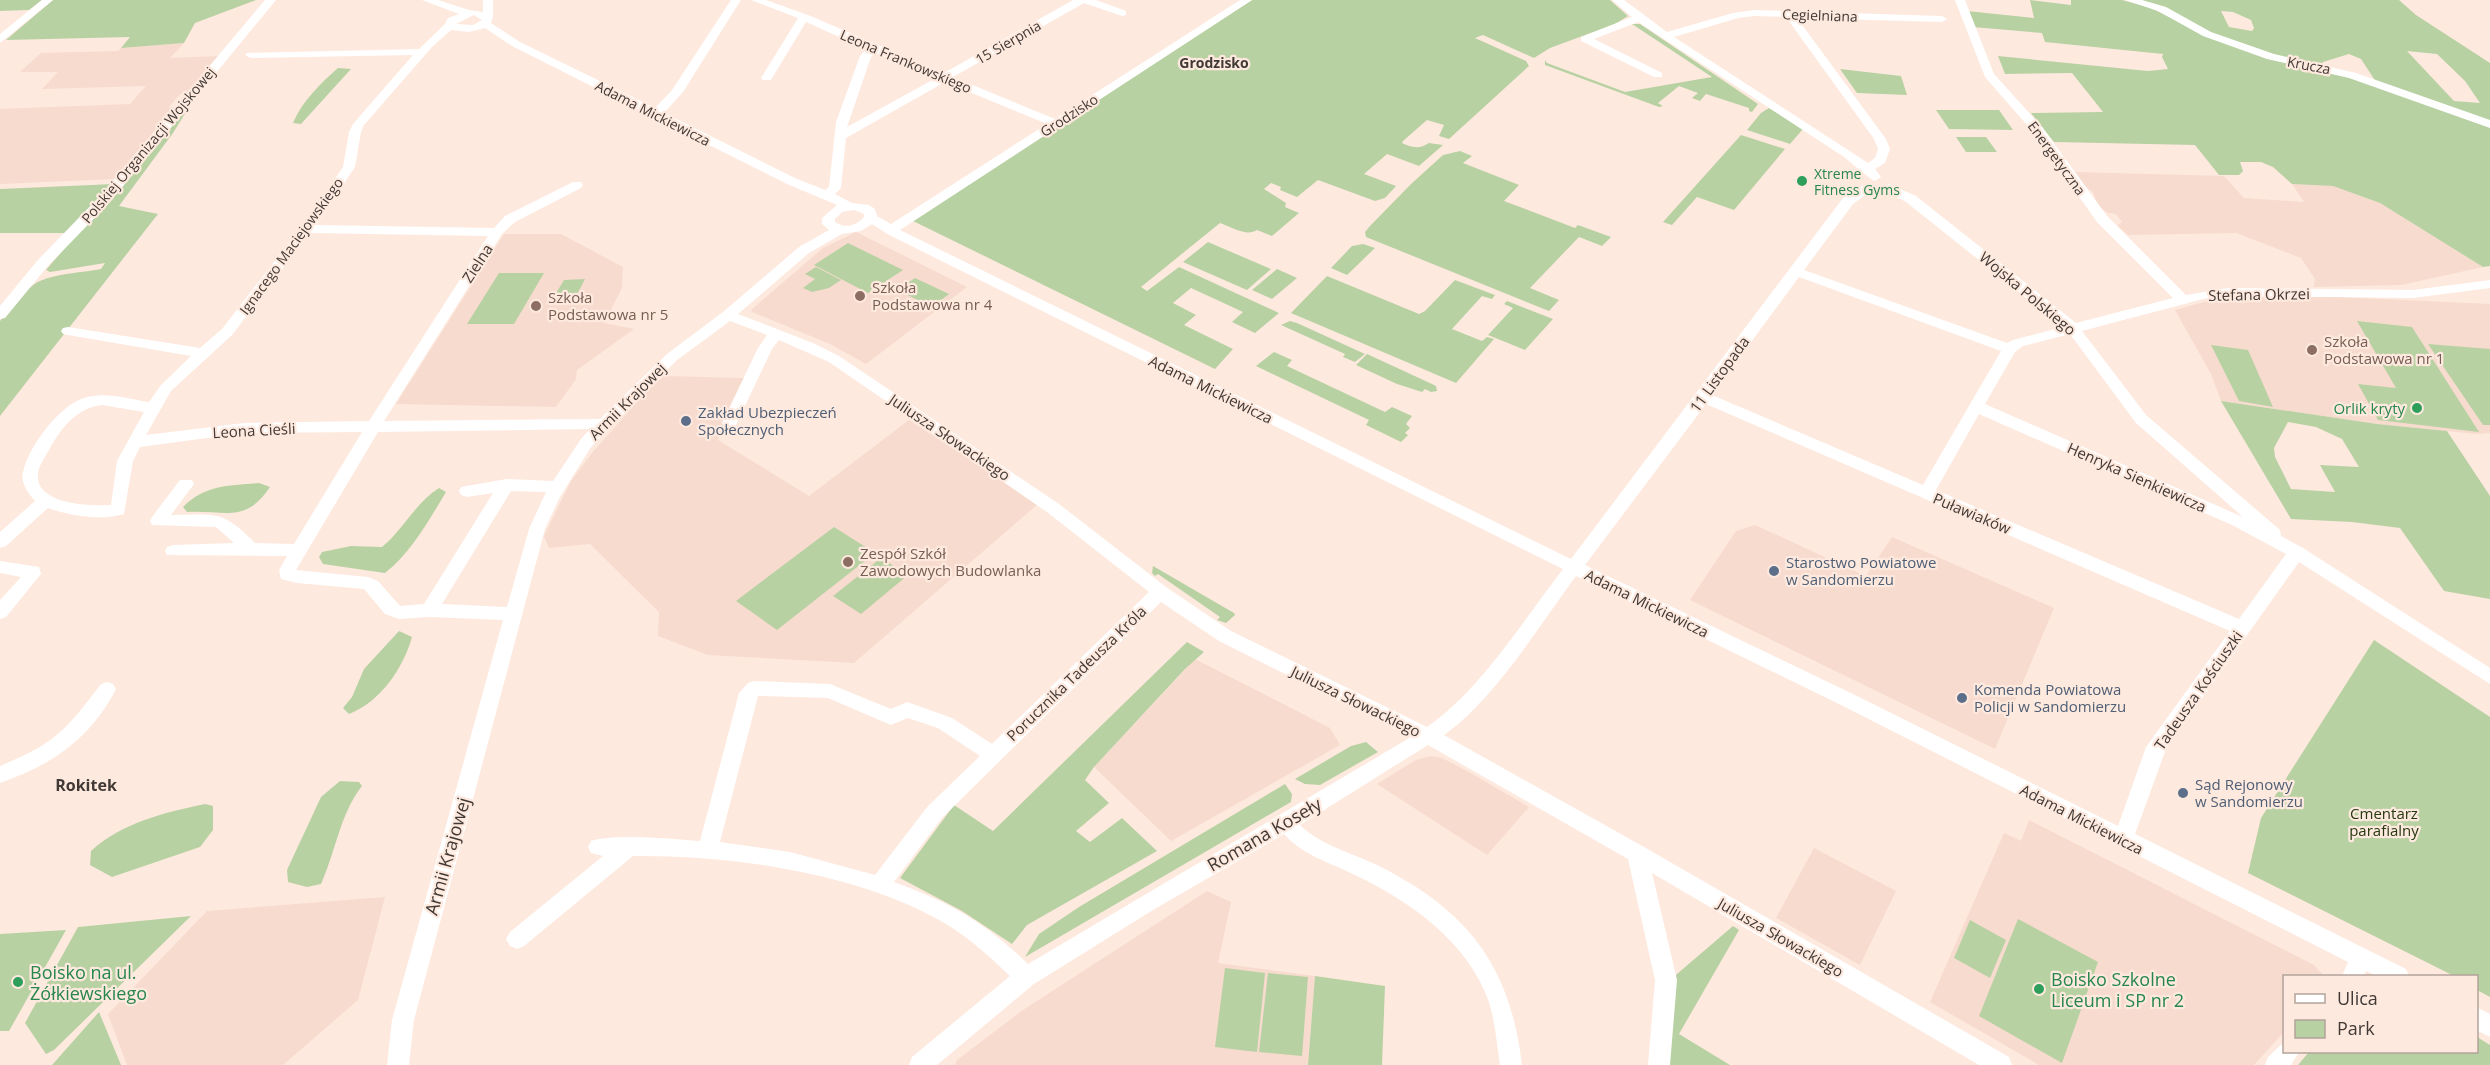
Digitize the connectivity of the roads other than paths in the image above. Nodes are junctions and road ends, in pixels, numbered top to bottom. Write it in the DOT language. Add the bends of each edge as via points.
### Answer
graph roads {
  1 [pos="48,0"];
  2 [pos="271,0"];
  3 [pos="487,0"];
  4 [pos="736,0"];
  5 [pos="756,0"];
  6 [pos="1081,0"];
  7 [pos="1086,0"];
  8 [pos="1247,0"];
  9 [pos="1617,0"];
  10 [pos="1960,0"];
  11 [pos="2130,0"];
  12 [pos="432,3"];
  13 [pos="470,13"];
  14 [pos="1122,13"];
  15 [pos="1789,14"];
  16 [pos="804,17"];
  17 [pos="1640,18"];
  18 [pos="1942,19"];
  19 [pos="452,22"];
  20 [pos="477,24"];
  21 [pos="1666,36"];
  22 [pos="0,40"];
  23 [pos="873,48"];
  24 [pos="425,49"];
  25 [pos="251,55"];
  26 [pos="1658,75"];
  27 [pos="945,77"];
  28 [pos="767,78"];
  29 [pos="655,114"];
  30 [pos="1056,123"];
  31 [pos="2490,124"];
  32 [pos="841,135"];
  33 [pos="1871,177"];
  34 [pos="791,182"];
  35 [pos="577,185"];
  36 [pos="826,195"];
  37 [pos="849,206"];
  38 [pos="835,211"];
  39 [pos="867,222"];
  40 [pos="834,228"];
  41 [pos="306,229"];
  42 [pos="892,231"];
  43 [pos="497,232"];
  44 [pos="1794,271"];
  45 [pos="2490,284"];
  46 [pos="2182,299"];
  47 [pos="0,315"];
  48 [pos="728,315"];
  49 [pos="2073,328"];
  50 [pos="68,331"];
  51 [pos="776,334"];
  52 [pos="2009,349"];
  53 [pos="203,353"];
  54 [pos="1703,397"];
  55 [pos="1975,406"];
  56 [pos="153,408"];
  57 [pos="730,423"];
  58 [pos="603,424"];
  59 [pos="374,425"];
  60 [pos="135,442"];
  61 [pos="186,484"];
  62 [pos="507,485"];
  63 [pos="558,487"];
  64 [pos="467,491"];
  65 [pos="1926,494"];
  66 [pos="45,501"];
  67 [pos="0,542"];
  68 [pos="2278,542"];
  69 [pos="250,549"];
  70 [pos="300,550"];
  71 [pos="173,551"];
  72 [pos="2297,552"];
  73 [pos="0,567"];
  74 [pos="1572,567"];
  75 [pos="1160,592"];
  76 [pos="429,610"];
  77 [pos="0,612"];
  78 [pos="512,614"];
  79 [pos="2242,628"];
  80 [pos="2490,677"];
  81 [pos="107,689"];
  82 [pos="1428,736"];
  83 [pos="992,754"];
  84 [pos="0,775"];
  85 [pos="1286,823"];
  86 [pos="2123,840"];
  87 [pos="598,846"];
  88 [pos="630,846"];
  89 [pos="708,849"];
  90 [pos="1636,853"];
  91 [pos="879,885"];
  92 [pos="517,939"];
  93 [pos="2357,967"];
  94 [pos="2393,975"];
  95 [pos="1026,977"];
  96 [pos="2287,1053"];
  97 [pos="398,1065"];
  98 [pos="920,1065"];
  99 [pos="1510,1065"];
  100 [pos="1659,1065"];
  101 [pos="2001,1065"];
  102 [pos="2276,1065"];
  1 -- 22 [label="street"];
  2 -- 47 [label="street, Polskiej Organizacji Wojskowej" via="105,199 42,264"];
  3 -- 13 [label="street, Ignacego Maciejowskiego"];
  3 -- 20 [label="street"];
  4 -- 29 [label="street" via="677,92"];
  5 -- 16 [label="street, Leona Frankowskiego"];
  6 -- 27 [label="street, 15 Sierpnia"];
  7 -- 14 [label="street"];
  8 -- 30 [label="street, Grodzisko"];
  9 -- 17 [label="street"];
  10 -- 46 [label="street, Energetyczna" via="1989,75 2038,130 2102,219"];
  11 -- 31 [label="street, Krucza" via="2162,9 2207,34 2271,57 2346,73"];
  12 -- 13 [label="street"];
  12 -- 19 [label="street"];
  13 -- 19 [label="street, Ignacego Maciejowskiego"];
  13 -- 20 [label="street"];
  15 -- 18 [label="street, Cegielniana"];
  15 -- 21 [label="street, Cegielniana" via="1737,15"];
  15 -- 33 [label="street" via="1880,139 1884,150"];
  16 -- 23 [label="street, Leona Frankowskiego"];
  16 -- 28 [label="street"];
  17 -- 21 [label="street"];
  17 -- 26 [label="street" via="1584,39"];
  19 -- 20 [label="street" via="455,28"];
  19 -- 24 [label="street, Ignacego Maciejowskiego"];
  20 -- 24 [label="street, Ignacego Maciejowskiego"];
  20 -- 29 [label="street, Adama Mickiewicza"];
  21 -- 33 [label="street"];
  23 -- 27 [label="street, Leona Frankowskiego"];
  23 -- 32 [label="street" via="866,56"];
  24 -- 25 [label="street"];
  24 -- 41 [label="street, Ignacego Maciejowskiego" via="359,124 349,167"];
  27 -- 30 [label="street, Leona Frankowskiego"];
  27 -- 32 [label="street, 15 Sierpnia"];
  29 -- 34 [label="street, Adama Mickiewicza"];
  30 -- 42 [label="street, Grodzisko"];
  32 -- 36 [label="street" via="835,188"];
  33 -- 44 [label="street, 11 Listopada"];
  33 -- 49 [label="street, Wojska Polskiego" via="1880,190 1889,188 1911,200"];
  34 -- 36 [label="street, Adama Mickiewicza"];
  34 -- 38 [label="street, Adama Mickiewicza"];
  35 -- 43 [label="street" via="510,219"];
  36 -- 37 [label="street, Adama Mickiewicza"];
  37 -- 38 [label="street"];
  37 -- 39 [label="street, Adama Mickiewicza" via="870,212"];
  38 -- 40 [label="street" via="828,218"];
  39 -- 40 [label="street, Armii Krajowej" via="851,230"];
  39 -- 42 [label="street, Adama Mickiewicza"];
  40 -- 48 [label="street, Armii Krajowej"];
  41 -- 43 [label="street, Zielna"];
  41 -- 53 [label="street, Ignacego Maciejowskiego" via="227,332"];
  42 -- 74 [label="street, Adama Mickiewicza"];
  43 -- 59 [label="street, Zielna"];
  44 -- 52 [label="street"];
  44 -- 54 [label="street, 11 Listopada"];
  45 -- 46 [label="street, Stefana Okrzei" via="2413,294 2229,292"];
  46 -- 49 [label="street, Stefana Okrzei"];
  48 -- 51 [label="street, Juliusza Słowackiego"];
  48 -- 58 [label="street, Armii Krajowej" via="672,357"];
  49 -- 52 [label="street, Stefana Okrzei"];
  49 -- 68 [label="street, Wojska Polskiego" via="2141,418 2267,526"];
  50 -- 53 [label="street"];
  51 -- 57 [label="street" via="765,348"];
  51 -- 75 [label="street, Juliusza Słowackiego" via="808,346 859,375 1053,508"];
  52 -- 55 [label="street"];
  53 -- 56 [label="street, Ignacego Maciejowskiego" via="166,388"];
  54 -- 65 [label="street, Puławiaków"];
  54 -- 74 [label="street, 11 Listopada"];
  55 -- 65 [label="street"];
  55 -- 68 [label="street, Henryka Sienkiewicza"];
  56 -- 60 [label="street, Ignacego Maciejowskiego"];
  56 -- 66 [label="street" via="102,400 69,414 50,434 30,473 29,480"];
  58 -- 59 [label="street, Leona Cieśli"];
  58 -- 63 [label="street, Armii Krajowej"];
  59 -- 60 [label="street, Leona Cieśli" via="244,428"];
  59 -- 70 [label="street"];
  60 -- 66 [label="street, Ignacego Maciejowskiego" via="125,461 118,510 99,512"];
  61 -- 69 [label="street" via="158,521 219,521"];
  62 -- 63 [label="street"];
  62 -- 64 [label="street"];
  62 -- 76 [label="street"];
  63 -- 78 [label="street, Armii Krajowej" via="537,529"];
  65 -- 79 [label="street, Puławiaków"];
  66 -- 67 [label="street"];
  68 -- 72 [label="street, Henryka Sienkiewicza"];
  69 -- 70 [label="street"];
  69 -- 71 [label="street"];
  70 -- 76 [label="street" via="287,570 291,576 362,581 375,586 395,612"];
  72 -- 79 [label="street, Tadeusza Kościuszki"];
  72 -- 80 [label="street, Henryka Sienkiewicza"];
  73 -- 77 [label="street" via="33,572"];
  74 -- 82 [label="street, Romana Koseły" via="1479,692"];
  74 -- 86 [label="street, Adama Mickiewicza" via="1848,700"];
  75 -- 82 [label="street, Juliusza Słowackiego" via="1225,636"];
  75 -- 83 [label="street, Porucznika Tadeusza Króla"];
  76 -- 78 [label="street"];
  78 -- 97 [label="street, Armii Krajowej" via="402,1020"];
  79 -- 86 [label="street, Tadeusza Kościuszki" via="2159,743"];
  81 -- 84 [label="street" via="62,743"];
  82 -- 85 [label="street, Romana Koseły"];
  82 -- 90 [label="street, Juliusza Słowackiego"];
  83 -- 89 [label="street" via="945,723 907,710 891,717 830,691 754,688 748,693"];
  83 -- 91 [label="street, Porucznika Tadeusza Króla" via="935,812"];
  85 -- 95 [label="street, Romana Koseły"];
  85 -- 99 [label="street" via="1300,838 1410,894 1462,937 1494,986 1509,1036"];
  86 -- 93 [label="street, Adama Mickiewicza"];
  87 -- 88 [label="street"];
  88 -- 89 [label="street"];
  88 -- 92 [label="street"];
  89 -- 91 [label="street" via="802,862"];
  90 -- 100 [label="street" via="1666,980"];
  90 -- 101 [label="street, Juliusza Słowackiego"];
  91 -- 95 [label="street" via="947,914 997,948"];
  93 -- 94 [label="street, Adama Mickiewicza"];
  95 -- 98 [label="street, Romana Koseły"];
  96 -- 102 [label="street"];
}
